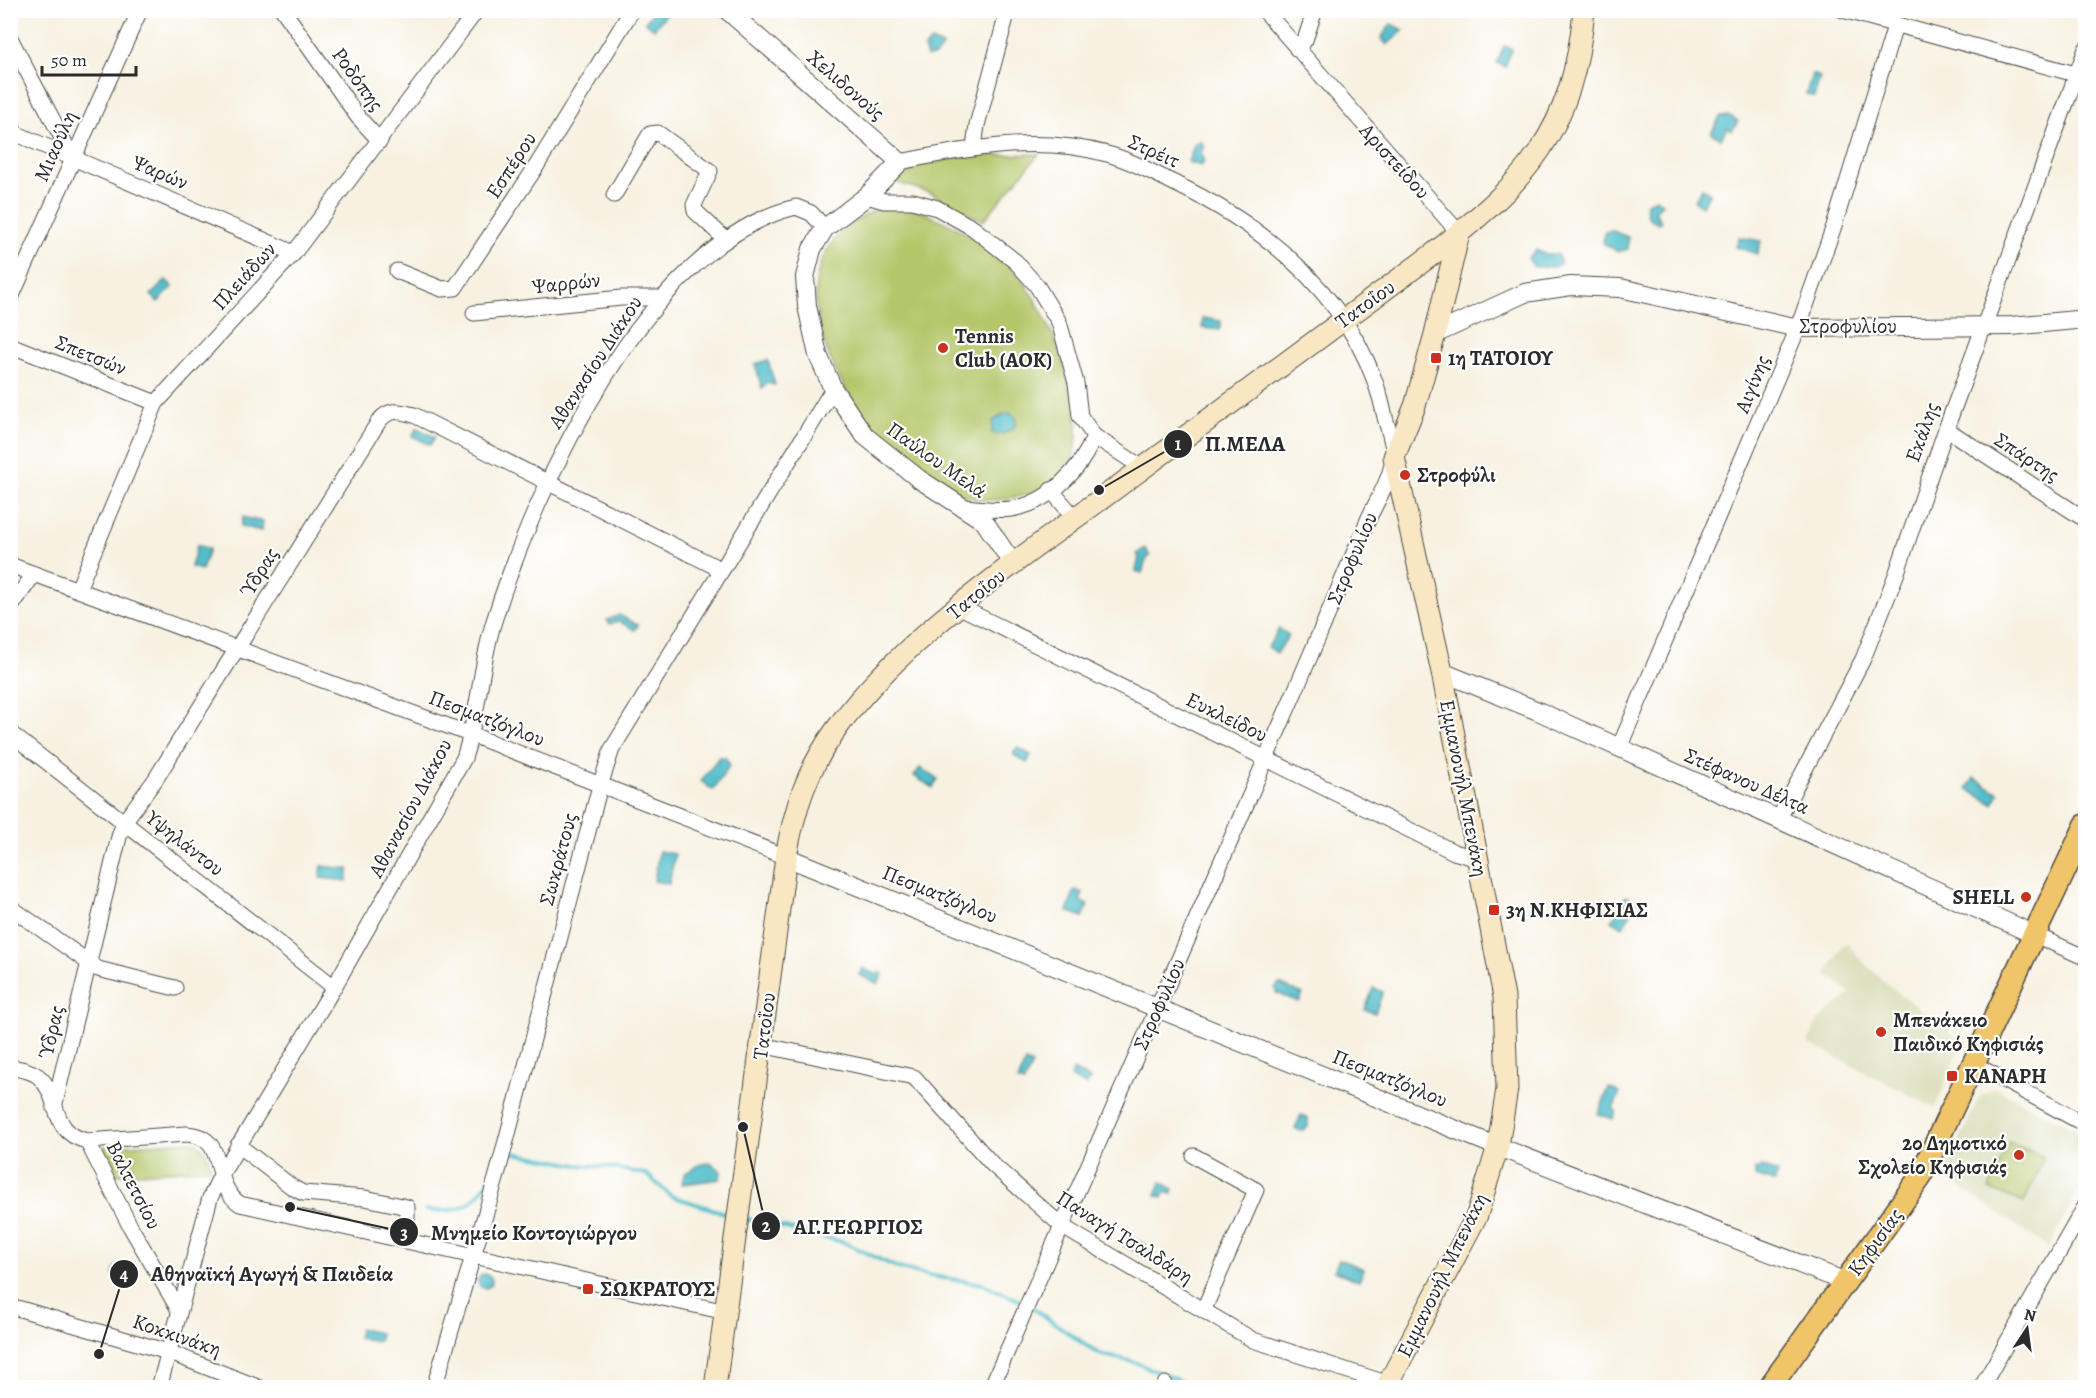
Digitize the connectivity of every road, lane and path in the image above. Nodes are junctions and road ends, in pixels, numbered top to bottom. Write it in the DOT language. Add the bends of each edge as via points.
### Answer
graph roads {
  1 [pos="140,10"];
  2 [pos="283,10"];
  3 [pos="477,10"];
  4 [pos="632,10"];
  5 [pos="727,10"];
  6 [pos="1008,10"];
  7 [pos="1264,10"];
  8 [pos="1315,10"];
  9 [pos="1584,10"];
  10 [pos="1843,10"];
  11 [pos="1895,26"];
  12 [pos="10,38"];
  13 [pos="1297,49"];
  14 [pos="2085,49"];
  15 [pos="2081,76"];
  16 [pos="10,131"];
  17 [pos="380,141"];
  18 [pos="974,147"];
  19 [pos="72,157"];
  20 [pos="900,162"];
  21 [pos="614,195"];
  22 [pos="867,196"];
  23 [pos="825,228"];
  24 [pos="1459,233"];
  25 [pos="725,238"];
  26 [pos="294,252"];
  27 [pos="397,271"];
  28 [pos="662,298"];
  29 [pos="10,300"];
  30 [pos="474,313"];
  31 [pos="2085,319"];
  32 [pos="1343,320"];
  33 [pos="1983,325"];
  34 [pos="1798,328"];
  35 [pos="1435,334"];
  36 [pos="10,345"];
  37 [pos="833,389"];
  38 [pos="156,404"];
  39 [pos="1946,429"];
  40 [pos="1094,436"];
  41 [pos="1394,457"];
  42 [pos="1143,468"];
  43 [pos="547,480"];
  44 [pos="1052,490"];
  45 [pos="964,507"];
  46 [pos="1074,518"];
  47 [pos="2085,520"];
  48 [pos="1013,564"];
  49 [pos="10,565"];
  50 [pos="722,570"];
  51 [pos="34,574"];
  52 [pos="78,589"];
  53 [pos="960,607"];
  54 [pos="10,608"];
  55 [pos="236,648"];
  56 [pos="1442,672"];
  57 [pos="10,733"];
  58 [pos="472,735"];
  59 [pos="1619,748"];
  60 [pos="1266,759"];
  61 [pos="600,786"];
  62 [pos="1778,820"];
  63 [pos="124,822"];
  64 [pos="2085,825"];
  65 [pos="786,857"];
  66 [pos="1478,859"];
  67 [pos="10,907"];
  68 [pos="2033,934"];
  69 [pos="2085,958"];
  70 [pos="89,963"];
  71 [pos="334,987"];
  72 [pos="175,988"];
  73 [pos="1157,1006"];
  74 [pos="761,1045"];
  75 [pos="1972,1063"];
  76 [pos="10,1067"];
  77 [pos="54,1107"];
  78 [pos="2085,1125"];
  79 [pos="87,1141"];
  80 [pos="238,1145"];
  81 [pos="1498,1146"];
  82 [pos="1194,1156"];
  83 [pos="221,1175"];
  84 [pos="2085,1205"];
  85 [pos="1063,1227"];
  86 [pos="407,1241"];
  87 [pos="471,1256"];
  88 [pos="1846,1282"];
  89 [pos="10,1306"];
  90 [pos="1204,1309"];
  91 [pos="179,1311"];
  92 [pos="726,1312"];
  93 [pos="168,1352"];
  94 [pos="1392,1386"];
  95 [pos="159,1388"];
  96 [pos="260,1388"];
  97 [pos="434,1388"];
  98 [pos="715,1388"];
  99 [pos="991,1388"];
  100 [pos="1769,1388"];
  101 [pos="1981,1388"];
  1 -- 19 [label="street, Μιαούλη"];
  2 -- 17 [label="street, Ροδόπης" via="358,117"];
  3 -- 17 [label="street, Πλειάδων"];
  4 -- 27 [label="street, Εσπέρου" via="534,170 455,288 442,289"];
  5 -- 20 [label="street, Χελιδονούς"];
  6 -- 18 [label="street"];
  7 -- 13 [label="street, Αριστείδου"];
  8 -- 13 [label="street" via="1308,34"];
  9 -- 24 [label="main road, Τατοΐου" via="1574,75 1560,119 1527,169"];
  10 -- 11 [label="street"];
  11 -- 15 [label="street"];
  11 -- 34 [label="street, Αιγίνης" via="1834,226"];
  12 -- 19 [label="street"];
  13 -- 24 [label="street, Αριστείδου"];
  14 -- 15 [label="street, Εκάλης"];
  15 -- 33 [label="street, Εκάλης"];
  16 -- 19 [label="street, Ψαρών"];
  17 -- 26 [label="street, Πλειάδων"];
  18 -- 20 [label="street, Στρέιτ"];
  18 -- 32 [label="street, Στρέιτ" via="1077,148 1138,166 1195,193 1265,236 1315,281"];
  19 -- 26 [label="street, Ψαρών"];
  19 -- 29 [label="street, Μιαούλη"];
  20 -- 22 [label="street"];
  21 -- 25 [label="street" via="650,134 658,133 710,171 694,205 695,211"];
  22 -- 23 [label="street, Παύλου Μελά"];
  22 -- 40 [label="street" via="924,204 950,215 993,242 1028,275 1059,322 1076,383 1080,417"];
  23 -- 25 [label="street, Αθανασίου Διάκου" via="811,213 796,207"];
  23 -- 37 [label="street, Παύλου Μελά" via="808,262 806,296 818,355"];
  24 -- 32 [label="main road, Τατοΐου"];
  24 -- 35 [label="main road"];
  25 -- 28 [label="street, Αθανασίου Διάκου"];
  26 -- 38 [label="street, Πλειάδων"];
  28 -- 30 [label="street, Ψαρρών" via="621,298"];
  28 -- 43 [label="street, Αθανασίου Διάκου" via="577,423"];
  31 -- 33 [label="street, Στροφυλίου"];
  32 -- 41 [label="street, Εμμανουήλ Μπενάκη" via="1373,372"];
  32 -- 42 [label="main road, Τατοΐου"];
  33 -- 34 [label="street, Στροφυλίου"];
  33 -- 39 [label="street, Εκάλης"];
  34 -- 35 [label="street, Στροφυλίου" via="1620,288 1588,285 1525,293"];
  34 -- 59 [label="street, Αιγίνης"];
  35 -- 41 [label="main road, Στροφυλίου" via="1415,405"];
  36 -- 38 [label="street, Σπετσών"];
  37 -- 45 [label="street, Παύλου Μελά" via="865,436 919,479"];
  37 -- 50 [label="street, Σωκράτους"];
  38 -- 52 [label="street, Πλειάδων"];
  39 -- 47 [label="street, Σπάρτης"];
  39 -- 62 [label="street, Εκάλης" via="1863,659"];
  40 -- 42 [label="street"];
  40 -- 44 [label="street" via="1079,466"];
  41 -- 56 [label="main road, Εμμανουήλ Μπενάκη"];
  41 -- 60 [label="street, Στροφυλίου"];
  42 -- 46 [label="main road, Τατοΐου"];
  43 -- 50 [label="street, Ύδρας"];
  43 -- 55 [label="street, Ύδρας" via="414,415 387,412"];
  43 -- 58 [label="street, Αθανασίου Διάκου" via="493,623"];
  44 -- 45 [label="street" via="1011,509"];
  44 -- 46 [label="street"];
  45 -- 48 [label="street, Παύλου Μελά" via="984,521"];
  46 -- 48 [label="main road, Τατοΐου"];
  48 -- 53 [label="main road, Τατοΐου"];
  49 -- 51 [label="street, Πεσματζόγλου"];
  50 -- 61 [label="street, Σωκράτους" via="612,749"];
  51 -- 52 [label="street, Πεσματζόγλου"];
  51 -- 54 [label="street"];
  52 -- 55 [label="street, Πεσματζόγλου"];
  53 -- 60 [label="street, Ευκλείδου"];
  53 -- 65 [label="main road, Τατοΐου" via="876,682 836,729 809,773 794,815"];
  55 -- 58 [label="street, Πεσματζόγλου"];
  55 -- 63 [label="street, Ύδρας" via="155,780"];
  56 -- 59 [label="street, Στέφανου Δέλτα"];
  56 -- 66 [label="main road, Εμμανουήλ Μπενάκη"];
  57 -- 63 [label="street, Υψηλάντου"];
  58 -- 61 [label="street, Πεσματζόγλου"];
  58 -- 71 [label="street, Αθανασίου Διάκου" via="448,788"];
  59 -- 62 [label="street, Στέφανου Δέλτα"];
  60 -- 66 [label="street, Ευκλείδου" via="1454,852"];
  60 -- 73 [label="street, Στροφυλίου"];
  61 -- 65 [label="street, Πεσματζόγλου"];
  61 -- 87 [label="street, Σωκράτους" via="497,1175"];
  62 -- 68 [label="street, Στέφανου Δέλτα"];
  63 -- 70 [label="street, Ύδρας"];
  63 -- 71 [label="street, Υψηλάντου"];
  64 -- 68 [label="main road, Κηφισίας"];
  65 -- 73 [label="street, Πεσματζόγλου"];
  65 -- 74 [label="main road, Τατοΐου"];
  66 -- 81 [label="main road, Εμμανουήλ Μπενάκη" via="1506,1029 1505,1112"];
  67 -- 70 [label="street"];
  68 -- 69 [label="street"];
  68 -- 75 [label="main road, Κηφισίας"];
  70 -- 72 [label="street" via="98,969"];
  70 -- 77 [label="street, Ύδρας"];
  71 -- 80 [label="street, Αθανασίου Διάκου"];
  73 -- 81 [label="street, Πεσματζόγλου"];
  73 -- 85 [label="street, Στροφυλίου"];
  74 -- 85 [label="street, Παναγή Τσαλδάρη" via="914,1077 993,1165"];
  74 -- 92 [label="main road, Τατοΐου"];
  75 -- 78 [label="street"];
  75 -- 88 [label="main road, Κηφισίας" via="1918,1179"];
  76 -- 77 [label="street" via="39,1077"];
  77 -- 79 [label="street" via="69,1135"];
  79 -- 83 [label="street" via="198,1135 214,1148"];
  79 -- 91 [label="street, Βαλτετσίου"];
  80 -- 83 [label="street, Αθανασίου Διάκου"];
  80 -- 86 [label="street" via="303,1193 365,1198 407,1208"];
  81 -- 88 [label="street, Πεσματζόγλου"];
  81 -- 94 [label="main road, Εμμανουήλ Μπενάκη" via="1477,1215"];
  82 -- 90 [label="street" via="1256,1190"];
  83 -- 86 [label="street" via="226,1191 240,1204"];
  83 -- 91 [label="street, Αθανασίου Διάκου" via="210,1198"];
  84 -- 101 [label="street"];
  85 -- 90 [label="street, Παναγή Τσαλδάρη"];
  85 -- 99 [label="street, Στροφυλίου"];
  86 -- 87 [label="street"];
  87 -- 92 [label="street"];
  87 -- 97 [label="street, Σωκράτους"];
  88 -- 100 [label="main road, Κηφισίας"];
  89 -- 93 [label="street, Κοκκινάκη"];
  90 -- 94 [label="street, Παναγή Τσαλδάρη" via="1274,1349"];
  91 -- 93 [label="street, Αθανασίου Διάκου"];
  92 -- 98 [label="main road, Τατοΐου"];
  93 -- 95 [label="street, Αθανασίου Διάκου"];
  93 -- 96 [label="street, Κοκκινάκη"];
}
